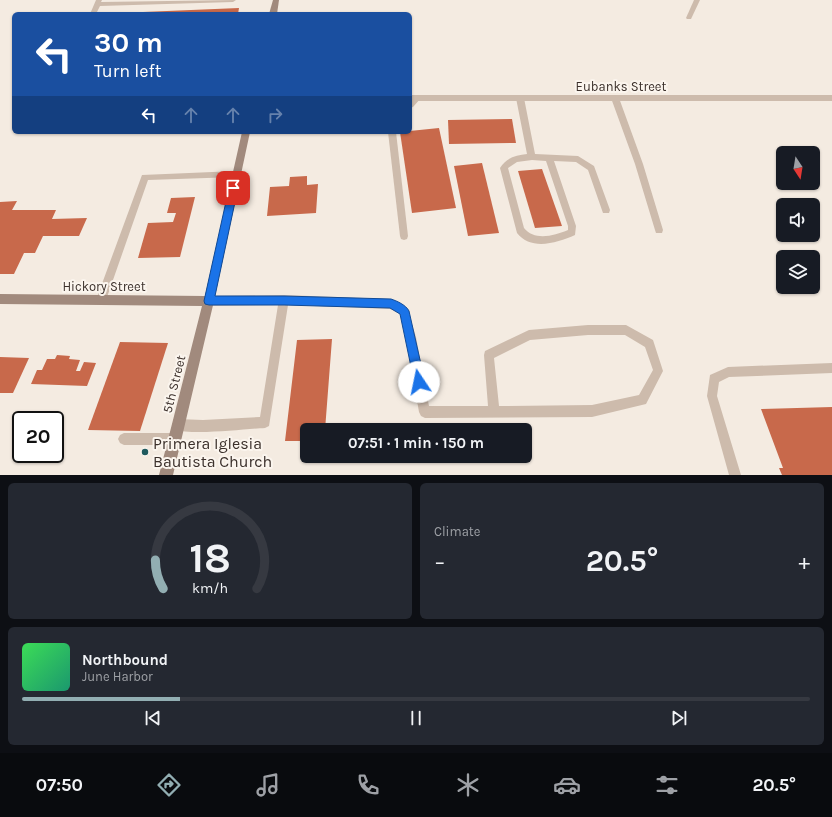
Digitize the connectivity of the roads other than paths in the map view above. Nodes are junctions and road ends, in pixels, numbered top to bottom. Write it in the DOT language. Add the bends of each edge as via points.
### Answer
graph roads {
  1 [pos="233,0"];
  2 [pos="276,0"];
  3 [pos="697,0"];
  4 [pos="98,2"];
  5 [pos="94,12"];
  6 [pos="273,12"];
  7 [pos="689,18"];
  8 [pos="413,98"];
  9 [pos="520,98"];
  10 [pos="615,98"];
  11 [pos="832,98"];
  12 [pos="246,134"];
  13 [pos="392,134"];
  14 [pos="532,157"];
  15 [pos="549,157"];
  16 [pos="236,174"];
  17 [pos="606,210"];
  18 [pos="659,230"];
  19 [pos="404,236"];
  20 [pos="0,299"];
  21 [pos="101,300"];
  22 [pos="284,300"];
  23 [pos="209,301"];
  24 [pos="832,368"];
  25 [pos="494,412"];
  26 [pos="178,425"];
  27 [pos="175,438"];
  28 [pos="124,439"];
  29 [pos="166,475"];
  30 [pos="735,475"];
  1 -- 4 [label="lane"];
  2 -- 6 [label="main road"];
  3 -- 7 [label="lane"];
  4 -- 5 [label="lane"];
  8 -- 9 [label="street, Eubanks Street"];
  9 -- 10 [label="street, Eubanks Street"];
  9 -- 14 [label="lane"];
  10 -- 11 [label="street, Eubanks Street"];
  10 -- 18 [label="lane"];
  12 -- 16 [label="main road, 5th Street"];
  13 -- 19 [label="lane"];
  14 -- 15 [label="lane"];
  14 -- 15 [label="lane" via="513,160 504,168 520,230 527,238 534,240 555,238 572,232"];
  15 -- 17 [label="lane" via="578,159 591,168"];
  16 -- 21 [label="lane" via="145,177"];
  16 -- 23 [label="main road, 5th Street"];
  20 -- 21 [label="main road, Hickory Street"];
  21 -- 23 [label="main road, Hickory Street"];
  22 -- 23 [label="lane"];
  22 -- 25 [label="lane" via="391,304 404,311 425,412"];
  22 -- 26 [label="lane" via="265,422"];
  23 -- 26 [label="main road, 5th Street"];
  24 -- 30 [label="lane" via="728,372 714,379 712,396"];
  25 -- 25 [label="lane" via="592,411 642,400 658,371 649,344 626,330 588,330 529,336 490,355"];
  26 -- 27 [label="main road, 5th Street"];
  27 -- 28 [label="lane"];
  27 -- 29 [label="main road, 5th Street"];
}
